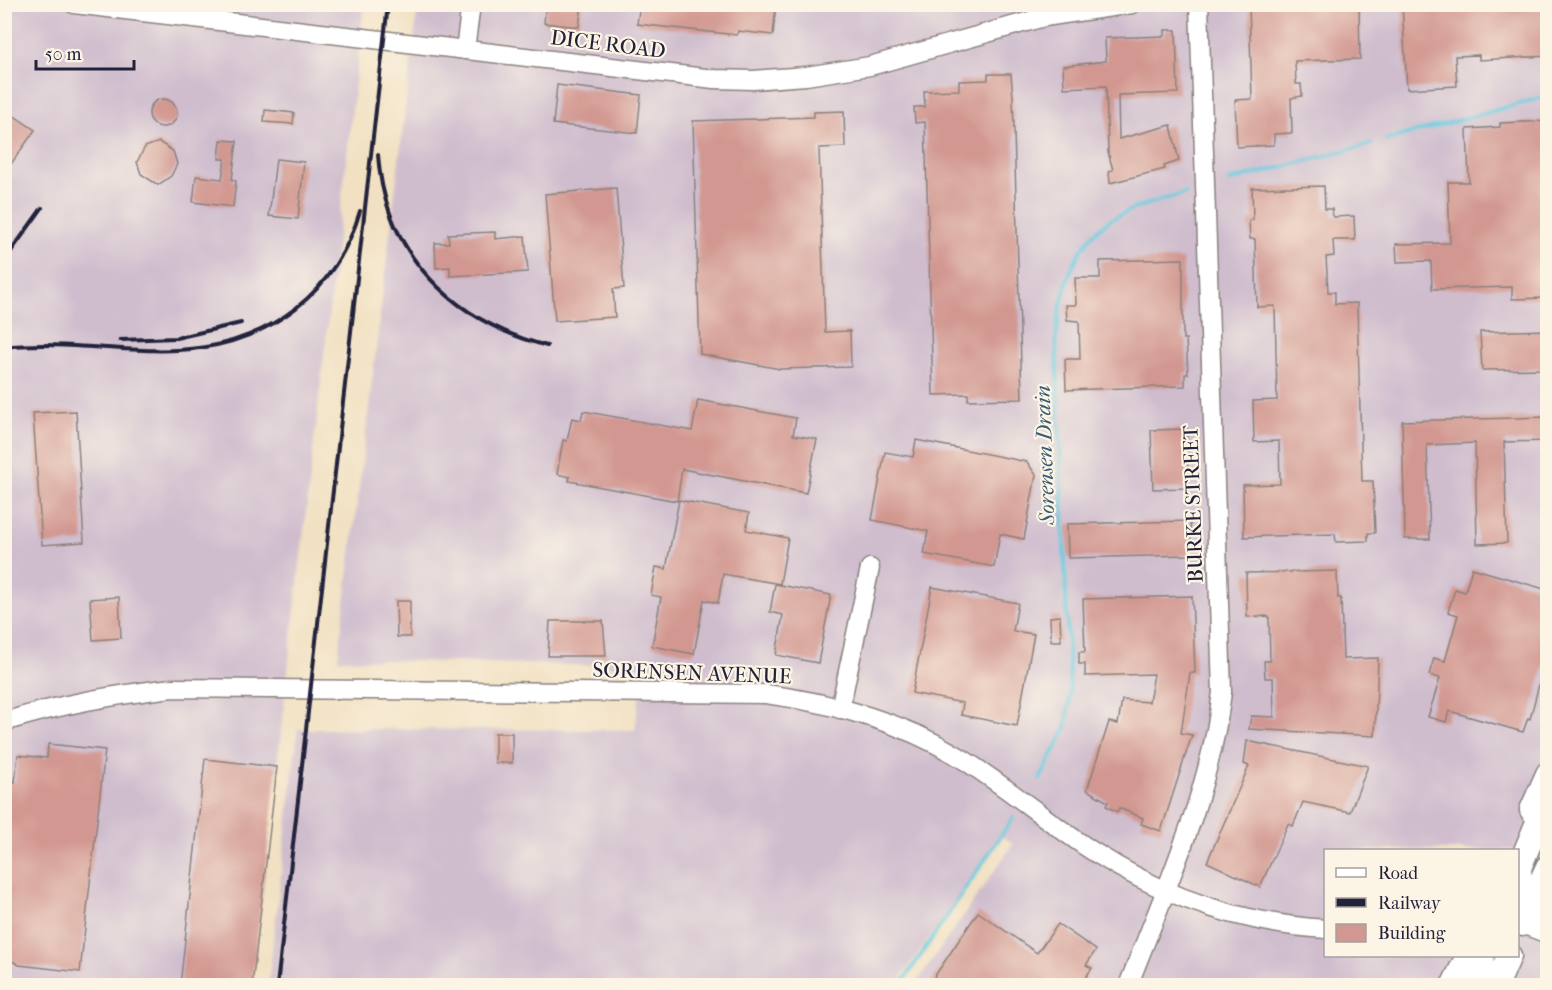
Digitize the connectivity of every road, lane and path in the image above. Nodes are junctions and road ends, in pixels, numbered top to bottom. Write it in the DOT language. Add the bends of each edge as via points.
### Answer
graph roads {
  1 [pos="74,4"];
  2 [pos="471,4"];
  3 [pos="1132,4"];
  4 [pos="1199,4"];
  5 [pos="1042,11"];
  6 [pos="465,50"];
  7 [pos="870,568"];
  8 [pos="840,708"];
  9 [pos="4,722"];
  10 [pos="1548,774"];
  11 [pos="1548,798"];
  12 [pos="1514,849"];
  13 [pos="1548,867"];
  14 [pos="1164,891"];
  15 [pos="1548,914"];
  16 [pos="1519,927"];
  17 [pos="1324,929"];
  18 [pos="1548,934"];
  19 [pos="1468,957"];
  20 [pos="1482,957"];
  21 [pos="1509,957"];
  22 [pos="1128,986"];
  23 [pos="1453,986"];
  24 [pos="1479,986"];
  25 [pos="1496,986"];
  1 -- 6 [label="street, DICE ROAD"];
  2 -- 6 [label="street"];
  3 -- 5 [label="street, DICE ROAD"];
  4 -- 14 [label="street, BURKE STREET" via="1222,692 1207,776"];
  5 -- 6 [label="street, DICE ROAD" via="870,66 753,80 714,79"];
  7 -- 8 [label="street"];
  8 -- 9 [label="street, SORENSEN AVENUE" via="766,694 172,688 52,706"];
  8 -- 14 [label="street, SORENSEN AVENUE" via="899,727 955,755 1095,852"];
  10 -- 12 [label="main road"];
  11 -- 16 [label="main road" via="1519,868"];
  13 -- 16 [label="main road"];
  14 -- 17 [label="street, SORENSEN AVENUE" via="1233,914"];
  14 -- 22 [label="street, BURKE STREET"];
  15 -- 16 [label="street"];
  16 -- 18 [label="street"];
  19 -- 23 [label="main road"];
  20 -- 24 [label="main road"];
  21 -- 25 [label="main road"];
}
